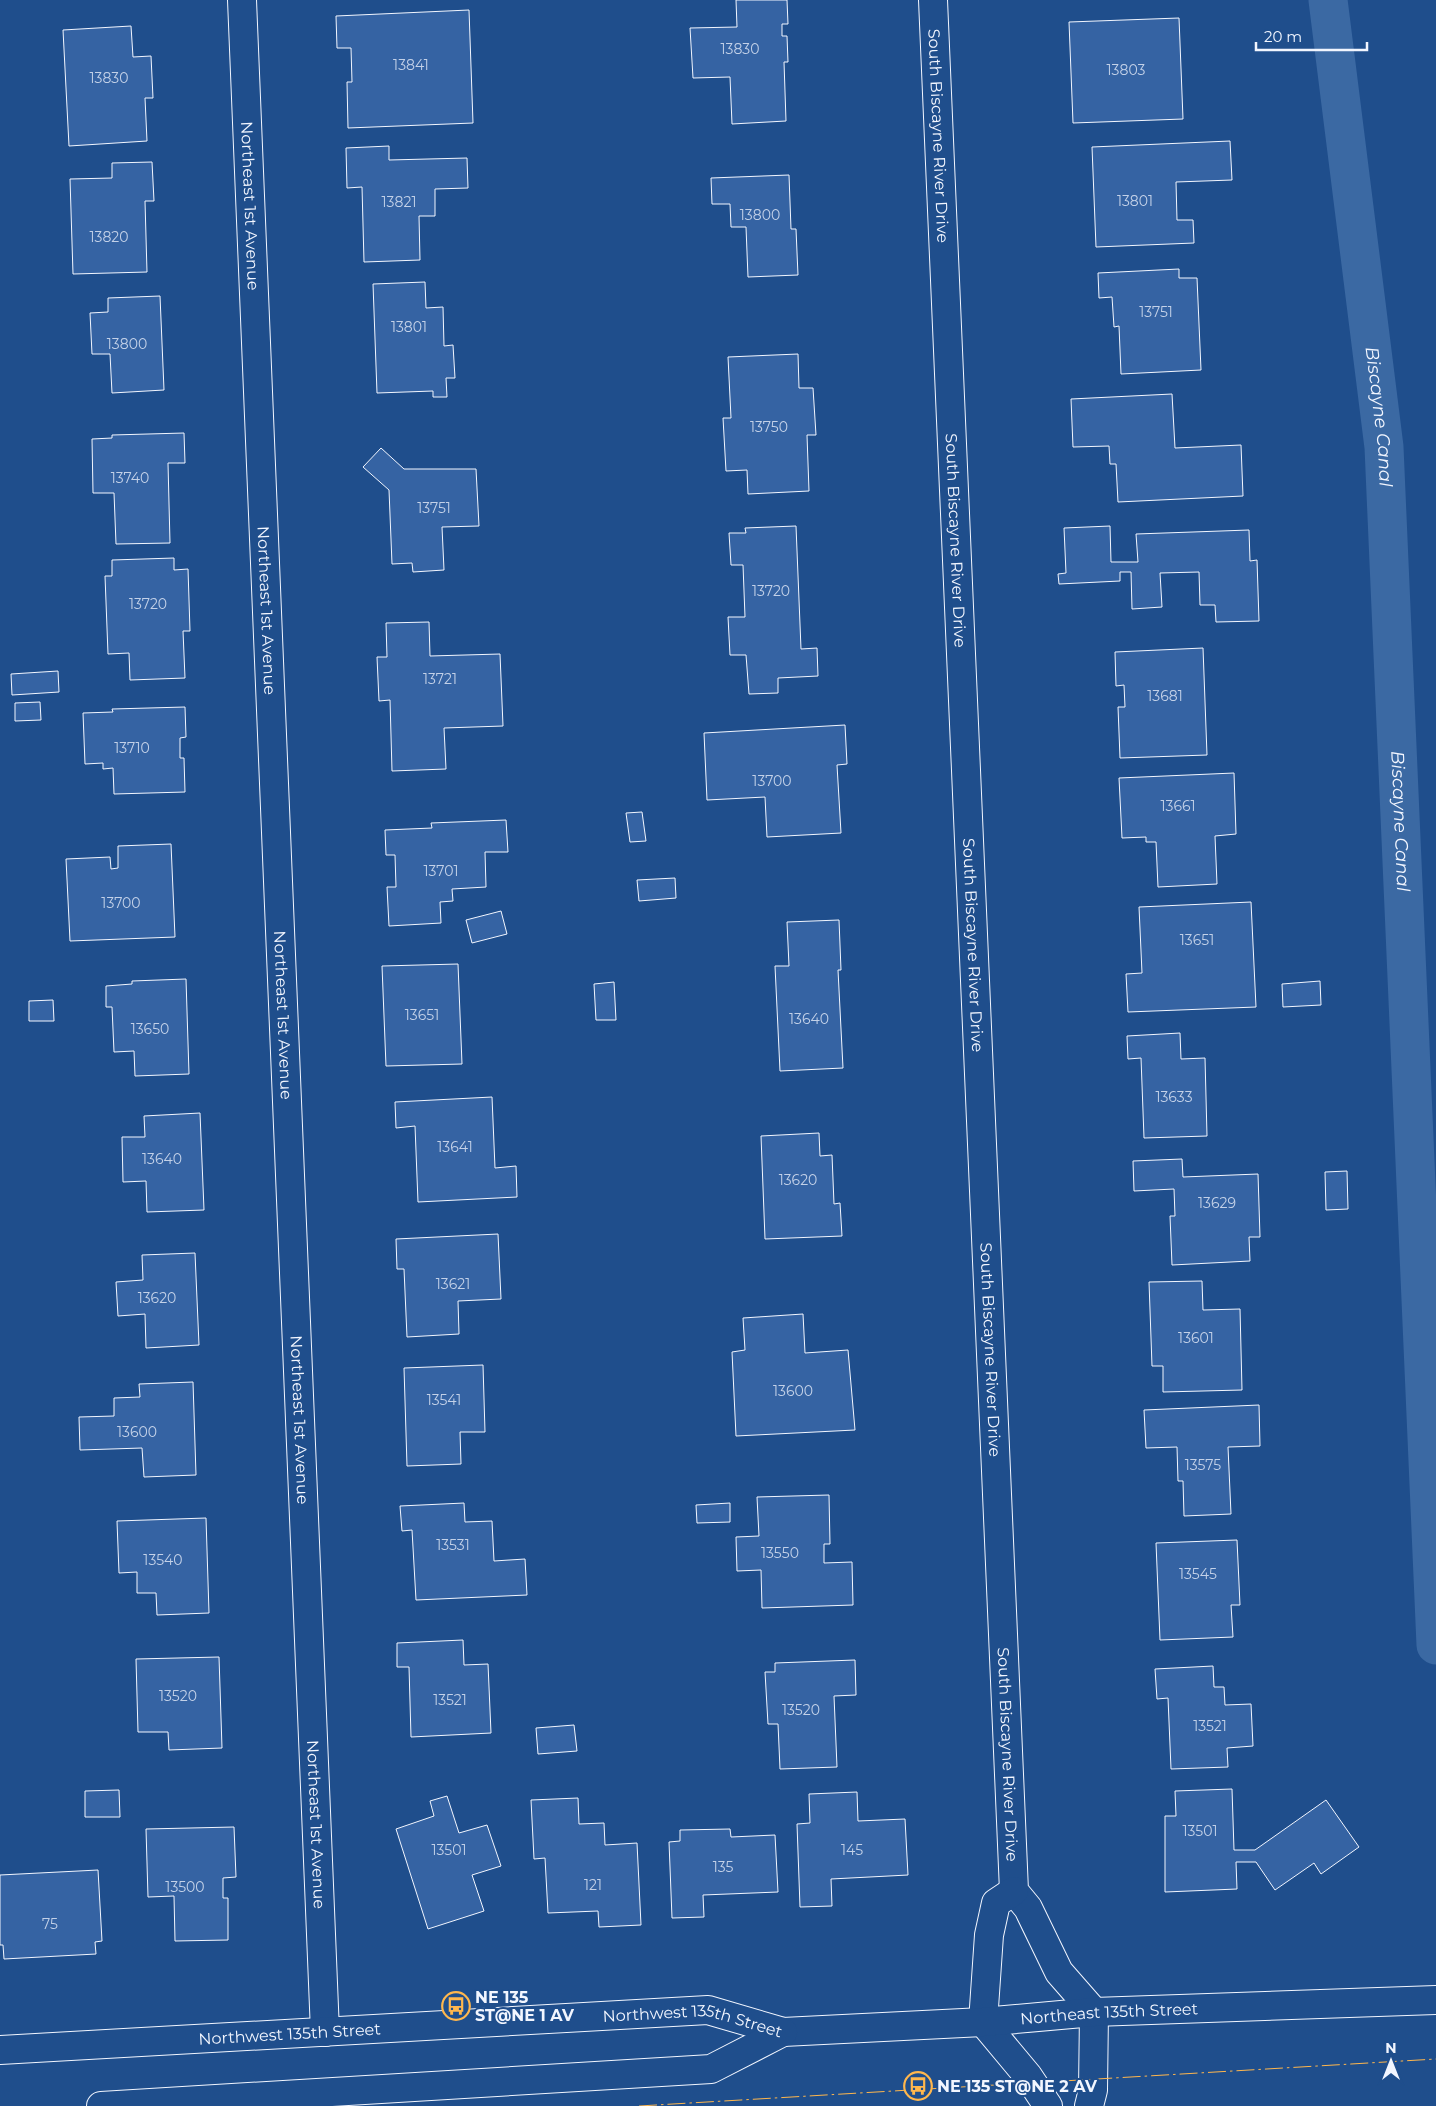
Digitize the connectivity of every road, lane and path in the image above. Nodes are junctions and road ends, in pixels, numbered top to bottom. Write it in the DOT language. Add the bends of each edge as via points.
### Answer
graph roads {
  1 [pos="242,0"];
  2 [pos="933,0"];
  3 [pos="1014,1891"];
  4 [pos="1436,2000"];
  5 [pos="1094,2012"];
  6 [pos="983,2022"];
  7 [pos="326,2032"];
  8 [pos="783,2032"];
  9 [pos="0,2050"];
  10 [pos="101,2106"];
  11 [pos="1048,2106"];
  12 [pos="1089,2106"];
  1 -- 7 [label="street, Northeast 1st Avenue"];
  2 -- 3 [label="street, South Biscayne River Drive"];
  3 -- 5 [label="street" via="1028,1908 1059,1972"];
  3 -- 6 [label="street" via="996,1903 988,1935"];
  4 -- 5 [label="street, Northeast 135th Street"];
  5 -- 6 [label="street, Northeast 135th Street"];
  5 -- 12 [label="street" via="1094,2090"];
  6 -- 8 [label="street, Northeast 135th Street"];
  6 -- 11 [label="street" via="1028,2076"];
  7 -- 8 [label="street, Northwest 135th Street" via="708,2010"];
  7 -- 9 [label="street, Northwest 135th Street"];
  8 -- 10 [label="street, Northwest 135th Street" via="711,2069"];
}
